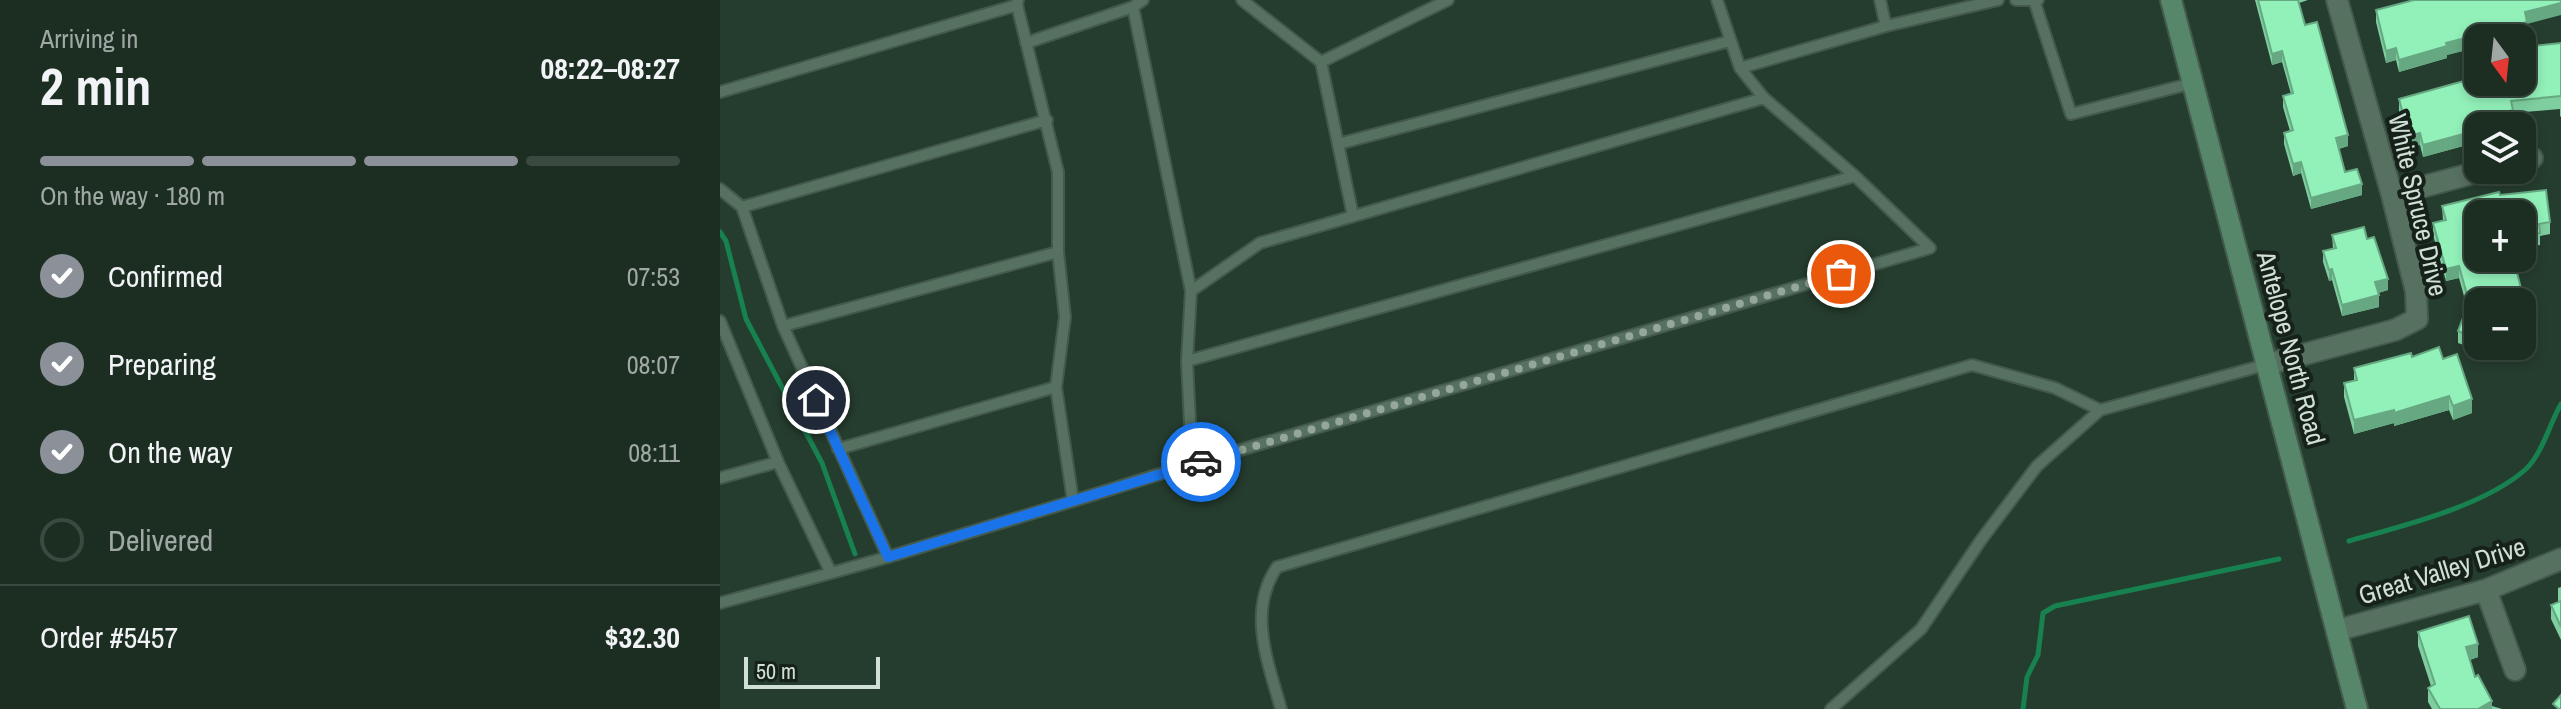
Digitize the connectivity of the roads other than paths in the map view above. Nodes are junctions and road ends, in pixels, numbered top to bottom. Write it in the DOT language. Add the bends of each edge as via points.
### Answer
graph roads {
  1 [pos="1143,0"];
  2 [pos="1242,0"];
  3 [pos="1448,0"];
  4 [pos="1717,0"];
  5 [pos="1880,0"];
  6 [pos="1998,0"];
  7 [pos="2016,0"];
  8 [pos="2171,0"];
  9 [pos="2337,0"];
  10 [pos="2036,1"];
  11 [pos="1018,3"];
  12 [pos="1133,7"];
  13 [pos="1886,26"];
  14 [pos="1730,41"];
  15 [pos="1026,43"];
  16 [pos="1321,62"];
  17 [pos="1740,68"];
  18 [pos="2193,83"];
  19 [pos="720,92"];
  20 [pos="1764,98"];
  21 [pos="1047,120"];
  22 [pos="1338,144"];
  23 [pos="1855,176"];
  24 [pos="2464,176"];
  25 [pos="720,189"];
  26 [pos="2392,195"];
  27 [pos="742,207"];
  28 [pos="1353,216"];
  29 [pos="1058,252"];
  30 [pos="1191,291"];
  31 [pos="720,321"];
  32 [pos="783,326"];
  33 [pos="724,346"];
  34 [pos="1187,361"];
  35 [pos="2268,364"];
  36 [pos="1056,387"];
  37 [pos="2100,410"];
  38 [pos="838,449"];
  39 [pos="778,462"];
  40 [pos="1192,464"];
  41 [pos="720,478"];
  42 [pos="1073,501"];
  43 [pos="888,557"];
  44 [pos="2561,559"];
  45 [pos="831,573"];
  46 [pos="2486,590"];
  47 [pos="720,603"];
  48 [pos="2338,630"];
  49 [pos="2515,670"];
  50 [pos="1281,709"];
  51 [pos="1831,709"];
  52 [pos="2357,709"];
  1 -- 12 [label="lane"];
  2 -- 16 [label="lane"];
  3 -- 16 [label="lane"];
  4 -- 14 [label="lane"];
  5 -- 13 [label="lane"];
  6 -- 13 [label="lane"];
  7 -- 10 [label="lane"];
  8 -- 18 [label="main road, Antelope North Road"];
  9 -- 26 [label="street, White Spruce Drive"];
  10 -- 18 [label="lane" via="2071,114"];
  11 -- 15 [label="lane"];
  11 -- 19 [label="lane"];
  12 -- 15 [label="lane"];
  12 -- 30 [label="lane"];
  13 -- 17 [label="lane"];
  14 -- 17 [label="lane"];
  14 -- 22 [label="lane"];
  15 -- 21 [label="lane"];
  16 -- 22 [label="lane"];
  17 -- 20 [label="lane"];
  18 -- 35 [label="main road, Antelope North Road"];
  20 -- 23 [label="lane"];
  20 -- 28 [label="lane"];
  21 -- 27 [label="lane"];
  21 -- 29 [label="lane" via="1058,172"];
  22 -- 28 [label="lane"];
  23 -- 34 [label="lane"];
  23 -- 40 [label="lane" via="1930,248"];
  24 -- 26 [label="street"];
  25 -- 27 [label="lane"];
  26 -- 35 [label="street, White Spruce Drive" via="2416,291 2417,319 2395,330"];
  27 -- 32 [label="lane"];
  28 -- 30 [label="lane" via="1260,243"];
  29 -- 32 [label="lane"];
  29 -- 36 [label="lane" via="1065,317"];
  30 -- 34 [label="lane"];
  31 -- 33 [label="lane"];
  32 -- 38 [label="lane"];
  33 -- 39 [label="lane"];
  34 -- 40 [label="lane"];
  35 -- 37 [label="lane"];
  35 -- 48 [label="main road, Antelope North Road"];
  36 -- 38 [label="lane"];
  36 -- 42 [label="lane"];
  37 -- 50 [label="lane" via="2055,388 1972,365 1277,567 1261,606 1262,640"];
  37 -- 51 [label="lane" via="2037,466 1921,629"];
  38 -- 43 [label="lane"];
  39 -- 41 [label="lane"];
  39 -- 45 [label="lane"];
  40 -- 42 [label="lane"];
  42 -- 43 [label="lane"];
  43 -- 45 [label="lane"];
  44 -- 46 [label="street, Great Valley Drive"];
  45 -- 47 [label="lane"];
  46 -- 48 [label="street, Great Valley Drive"];
  46 -- 49 [label="street"];
  48 -- 52 [label="main road, Antelope North Road"];
}
